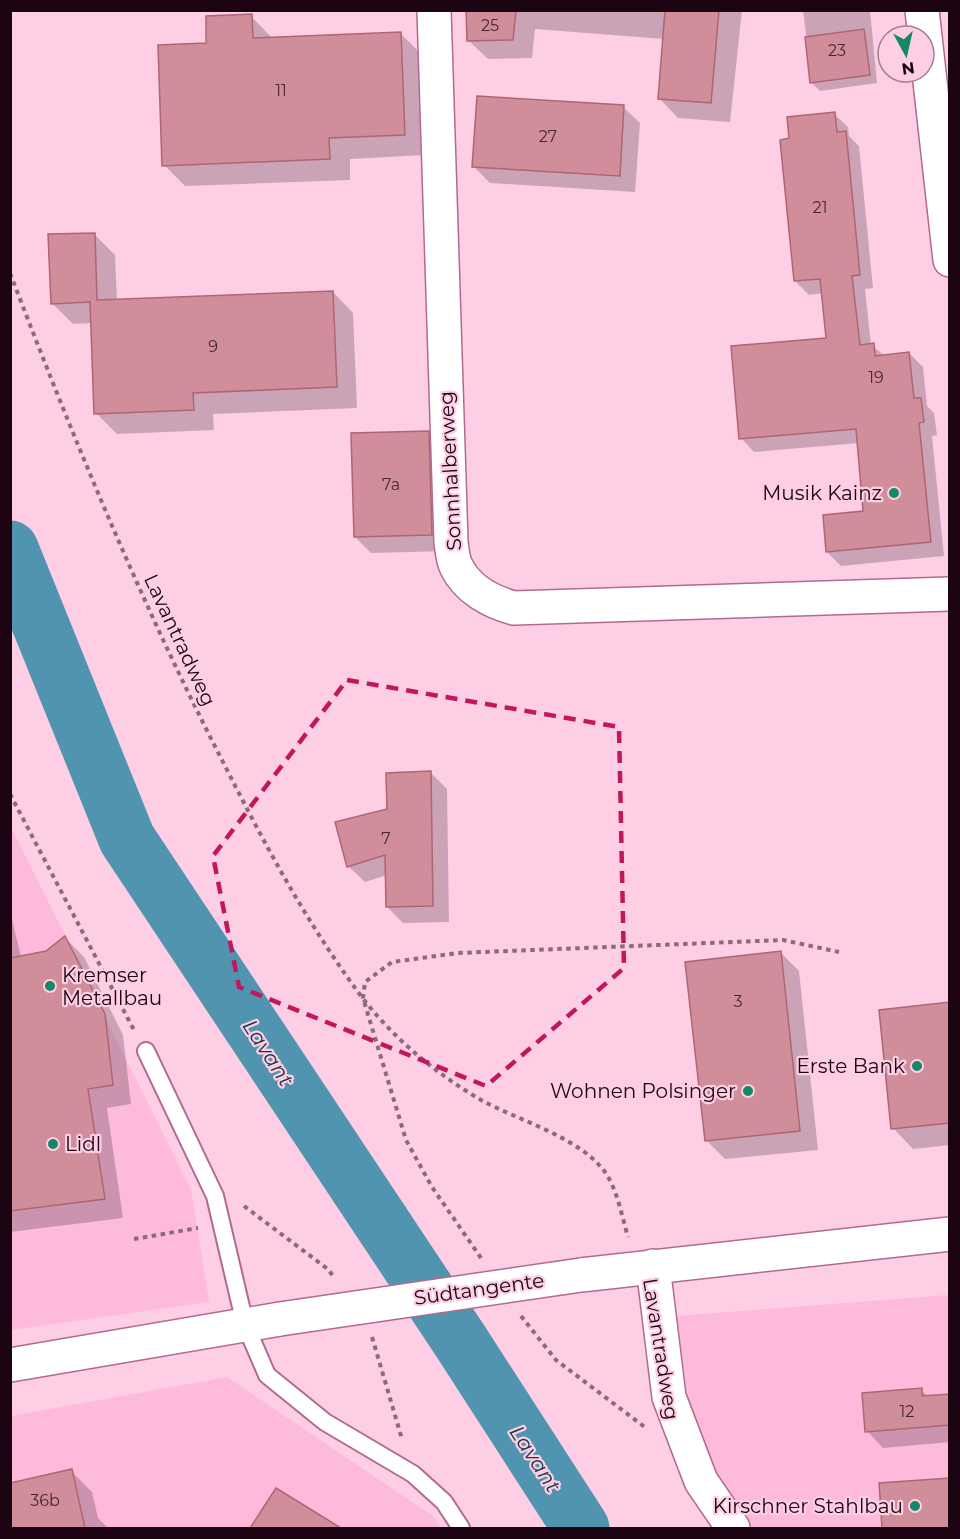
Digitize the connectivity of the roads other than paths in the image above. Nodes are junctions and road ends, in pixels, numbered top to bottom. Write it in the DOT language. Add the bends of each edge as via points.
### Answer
graph roads {
  1 [pos="434,10"];
  2 [pos="922,10"];
  3 [pos="950,260"];
  4 [pos="950,594"];
  5 [pos="146,1051"];
  6 [pos="950,1234"];
  7 [pos="643,1268"];
  8 [pos="244,1324"];
  9 [pos="10,1365"];
  10 [pos="462,1528"];
  11 [pos="733,1528"];
  1 -- 4 [label="street, Sonnhalberweg" via="451,543 456,567 478,593 496,604 514,608"];
  2 -- 3 [label="street"];
  5 -- 8 [label="lane" via="215,1196"];
  6 -- 7 [label="street, Südtangente"];
  7 -- 8 [label="street, Südtangente, bridge"];
  7 -- 11 [label="street" via="656,1303 669,1397 701,1481"];
  8 -- 9 [label="street, Südtangente"];
  8 -- 10 [label="lane" via="267,1375 325,1422 413,1474 444,1502"];
}
